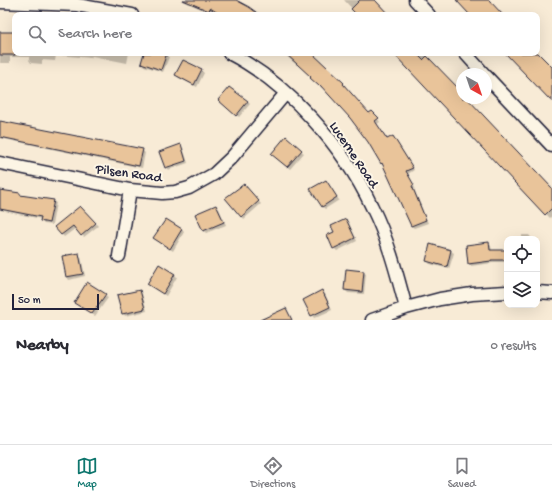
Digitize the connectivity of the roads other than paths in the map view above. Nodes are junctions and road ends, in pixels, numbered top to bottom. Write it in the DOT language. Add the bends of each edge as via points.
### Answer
graph roads {
  1 [pos="415,0"];
  2 [pos="0,2"];
  3 [pos="116,12"];
  4 [pos="426,12"];
  5 [pos="234,56"];
  6 [pos="467,56"];
  7 [pos="478,68"];
  8 [pos="492,82"];
  9 [pos="286,93"];
  10 [pos="552,146"];
  11 [pos="0,163"];
  12 [pos="130,190"];
  13 [pos="119,256"];
  14 [pos="504,292"];
  15 [pos="540,292"];
  16 [pos="552,294"];
  17 [pos="406,308"];
  18 [pos="372,320"];
  1 -- 4 [label="street"];
  2 -- 3 [label="street" via="77,5"];
  5 -- 9 [label="street, Lucerne Road"];
  6 -- 7 [label="street"];
  8 -- 10 [label="street"];
  9 -- 12 [label="street, Pilsen Road" via="214,174 189,188 175,192"];
  9 -- 17 [label="street, Lucerne Road" via="324,131 357,180 384,234"];
  11 -- 12 [label="street, Pilsen Road"];
  12 -- 13 [label="street"];
  14 -- 17 [label="street" via="440,299"];
  15 -- 16 [label="street"];
  17 -- 18 [label="street"];
}
